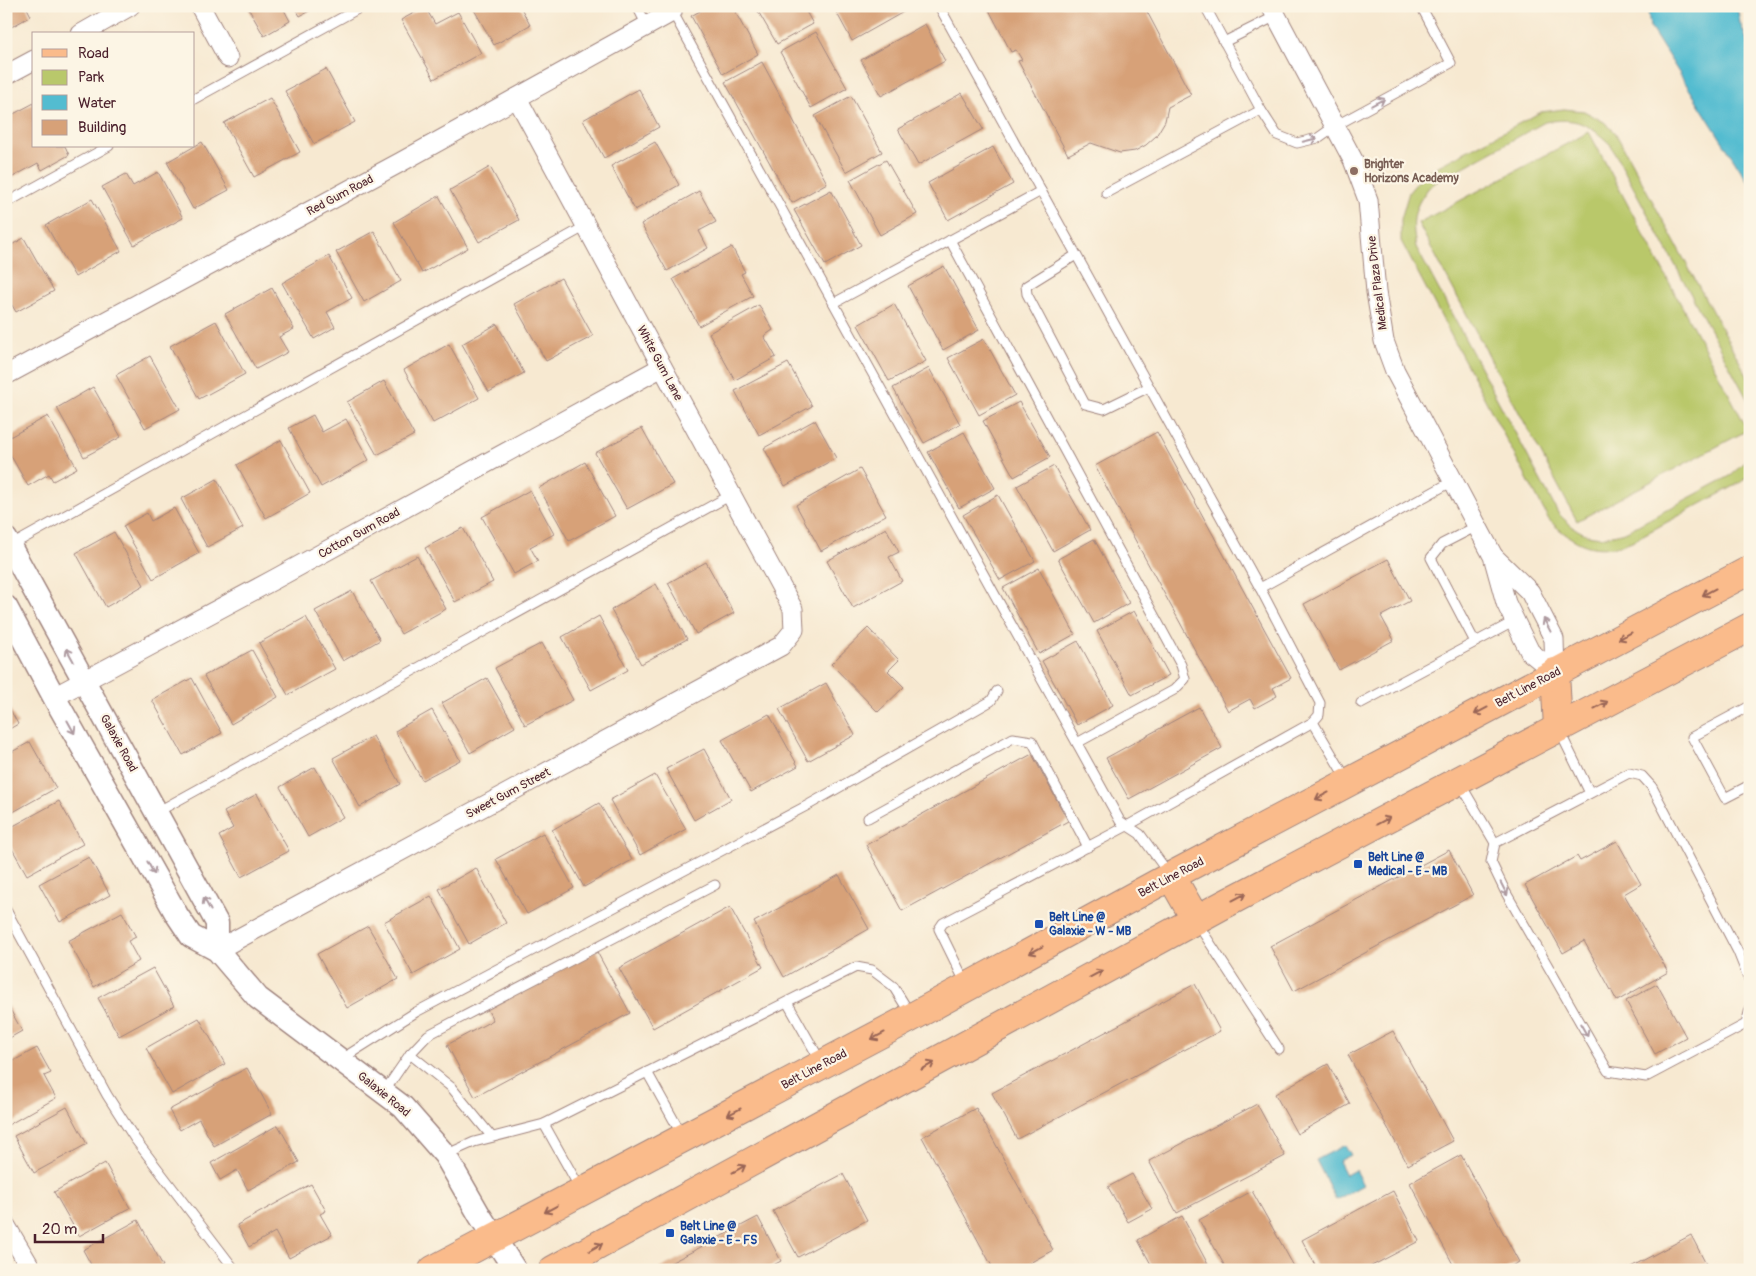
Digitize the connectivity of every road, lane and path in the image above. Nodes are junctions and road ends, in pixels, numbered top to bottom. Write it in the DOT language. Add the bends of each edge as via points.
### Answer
graph roads {
  1 [pos="130,6"];
  2 [pos="200,6"];
  3 [pos="363,6"];
  4 [pos="637,6"];
  5 [pos="939,6"];
  6 [pos="1204,6"];
  7 [pos="1421,6"];
  8 [pos="671,9"];
  9 [pos="1273,11"];
  10 [pos="647,26"];
  11 [pos="84,32"];
  12 [pos="1224,42"];
  13 [pos="228,58"];
  14 [pos="32,61"];
  15 [pos="6,75"];
  16 [pos="517,98"];
  17 [pos="195,99"];
  18 [pos="1260,110"];
  19 [pos="1335,126"];
  20 [pos="105,148"];
  21 [pos="1041,191"];
  22 [pos="1106,193"];
  23 [pos="6,203"];
  24 [pos="586,226"];
  25 [pos="950,240"];
  26 [pos="1076,255"];
  27 [pos="834,304"];
  28 [pos="662,367"];
  29 [pos="6,375"];
  30 [pos="1149,387"];
  31 [pos="1453,481"];
  32 [pos="732,495"];
  33 [pos="1477,526"];
  34 [pos="8,543"];
  35 [pos="1493,556"];
  36 [pos="1750,570"];
  37 [pos="1260,588"];
  38 [pos="6,607"];
  39 [pos="1515,621"];
  40 [pos="1750,627"];
  41 [pos="794,630"];
  42 [pos="1475,642"];
  43 [pos="1555,672"];
  44 [pos="84,681"];
  45 [pos="997,691"];
  46 [pos="54,697"];
  47 [pos="1362,703"];
  48 [pos="1750,706"];
  49 [pos="1313,722"];
  50 [pos="1558,728"];
  51 [pos="1077,743"];
  52 [pos="1459,780"];
  53 [pos="1348,782"];
  54 [pos="1750,785"];
  55 [pos="1590,793"];
  56 [pos="157,812"];
  57 [pos="868,818"];
  58 [pos="1128,826"];
  59 [pos="1495,844"];
  60 [pos="1088,847"];
  61 [pos="1171,876"];
  62 [pos="715,885"];
  63 [pos="6,910"];
  64 [pos="1196,920"];
  65 [pos="217,950"];
  66 [pos="1750,982"];
  67 [pos="968,987"];
  68 [pos="787,1002"];
  69 [pos="1750,1009"];
  70 [pos="912,1017"];
  71 [pos="1279,1049"];
  72 [pos="410,1054"];
  73 [pos="344,1062"];
  74 [pos="823,1065"];
  75 [pos="647,1072"];
  76 [pos="384,1092"];
  77 [pos="544,1124"];
  78 [pos="492,1137"];
  79 [pos="684,1138"];
  80 [pos="445,1155"];
  81 [pos="583,1192"];
  82 [pos="6,1226"];
  83 [pos="495,1238"];
  84 [pos="32,1270"];
  85 [pos="235,1270"];
  86 [pos="433,1270"];
  87 [pos="515,1270"];
  88 [pos="554,1270"];
  1 -- 11 [label="street"];
  2 -- 13 [label="street"];
  3 -- 17 [label="lane"];
  4 -- 10 [label="lane"];
  5 -- 21 [label="lane"];
  6 -- 12 [label="lane"];
  19 -- 7 [label="lane, one-way" via="1451,63"];
  8 -- 10 [label="street, Red Gum Road"];
  8 -- 27 [label="lane"];
  9 -- 12 [label="lane"];
  9 -- 19 [label="street, Medical Plaza Drive"];
  10 -- 16 [label="street, Red Gum Road"];
  12 -- 18 [label="lane"];
  14 -- 15 [label="street"];
  16 -- 24 [label="street, White Gum Lane"];
  16 -- 29 [label="street, Red Gum Road"];
  18 -- 19 [label="lane, one-way" via="1277,135 1297,143 1318,138"];
  18 -- 22 [label="lane"];
  19 -- 31 [label="street, Medical Plaza Drive" via="1353,160 1368,200 1384,341 1395,371"];
  20 -- 23 [label="lane"];
  21 -- 25 [label="lane"];
  21 -- 26 [label="lane"];
  24 -- 28 [label="street, White Gum Lane"];
  24 -- 34 [label="lane"];
  25 -- 27 [label="lane"];
  25 -- 51 [label="lane" via="1185,679 1174,690"];
  26 -- 30 [label="lane"];
  26 -- 30 [label="lane" via="1026,286 1027,294 1085,404 1104,409"];
  27 -- 51 [label="lane"];
  28 -- 32 [label="street, White Gum Lane"];
  28 -- 44 [label="street, Cotton Gum Road"];
  30 -- 37 [label="lane"];
  31 -- 33 [label="street, Medical Plaza Drive"];
  31 -- 37 [label="lane"];
  32 -- 41 [label="street, White Gum Lane" via="793,609"];
  32 -- 56 [label="lane"];
  33 -- 35 [label="street, Medical Plaza Drive"];
  33 -- 42 [label="lane" via="1442,544 1431,558"];
  44 -- 34 [label="street, Galaxie Road, one-way"];
  35 -- 39 [label="street, Medical Plaza Drive" via="1506,603"];
  43 -- 35 [label="street, Medical Plaza Drive, one-way" via="1554,639 1530,592"];
  36 -- 43 [label="main road, Belt Line Road, one-way"];
  37 -- 49 [label="lane" via="1320,703 1320,715"];
  38 -- 46 [label="street, Galaxie Road"];
  39 -- 42 [label="lane"];
  39 -- 43 [label="street, Medical Plaza Drive" via="1530,652"];
  50 -- 40 [label="main road, one-way"];
  41 -- 65 [label="street, Sweet Gum Street" via="781,646"];
  42 -- 47 [label="lane"];
  43 -- 50 [label="main road"];
  43 -- 53 [label="main road, Belt Line Road, one-way"];
  44 -- 46 [label="street, Cotton Gum Road"];
  44 -- 56 [label="street, Galaxie Road"];
  45 -- 73 [label="lane" via="991,701 810,804 416,1012 351,1053"];
  46 -- 65 [label="street, Galaxie Road, one-way" via="177,915 191,936"];
  48 -- 54 [label="lane" via="1692,738 1724,798"];
  49 -- 53 [label="lane"];
  49 -- 58 [label="lane"];
  50 -- 52 [label="main road"];
  50 -- 55 [label="lane"];
  51 -- 58 [label="lane" via="1120,821"];
  52 -- 59 [label="lane"];
  64 -- 52 [label="main road, one-way"];
  53 -- 61 [label="main road, Belt Line Road, one-way"];
  55 -- 59 [label="lane"];
  55 -- 66 [label="lane" via="1629,773 1642,776 1652,787 1738,952"];
  65 -- 56 [label="street, Galaxie Road, one-way" via="217,923"];
  57 -- 60 [label="lane" via="1013,738 1032,741"];
  58 -- 60 [label="lane"];
  58 -- 61 [label="lane" via="1140,834"];
  59 -- 69 [label="lane, one-way" via="1491,862 1505,892 1608,1072 1646,1077 1746,1024"];
  60 -- 67 [label="lane" via="943,923 939,929"];
  61 -- 64 [label="main road"];
  61 -- 67 [label="main road, Belt Line Road, one-way"];
  62 -- 72 [label="lane" via="428,1036"];
  63 -- 85 [label="lane" via="116,1110"];
  64 -- 71 [label="lane"];
  88 -- 64 [label="main road, one-way"];
  65 -- 73 [label="street, Galaxie Road" via="258,998"];
  67 -- 70 [label="main road, Belt Line Road"];
  68 -- 70 [label="lane" via="856,967 872,970 893,986"];
  68 -- 74 [label="lane"];
  68 -- 75 [label="lane"];
  70 -- 74 [label="main road, Belt Line Road, one-way"];
  72 -- 76 [label="lane"];
  72 -- 78 [label="lane" via="451,1087"];
  73 -- 76 [label="street, Galaxie Road"];
  74 -- 79 [label="main road, Belt Line Road, one-way"];
  75 -- 77 [label="lane"];
  75 -- 79 [label="lane"];
  76 -- 80 [label="street, Galaxie Road" via="403,1107"];
  77 -- 78 [label="lane"];
  77 -- 81 [label="lane"];
  78 -- 80 [label="lane"];
  79 -- 81 [label="main road, Belt Line Road"];
  80 -- 83 [label="street, Galaxie Road"];
  81 -- 83 [label="main road, Belt Line Road, one-way"];
  82 -- 84 [label="street"];
  83 -- 86 [label="main road, Belt Line Road"];
  83 -- 87 [label="street, Galaxie Road"];
}
